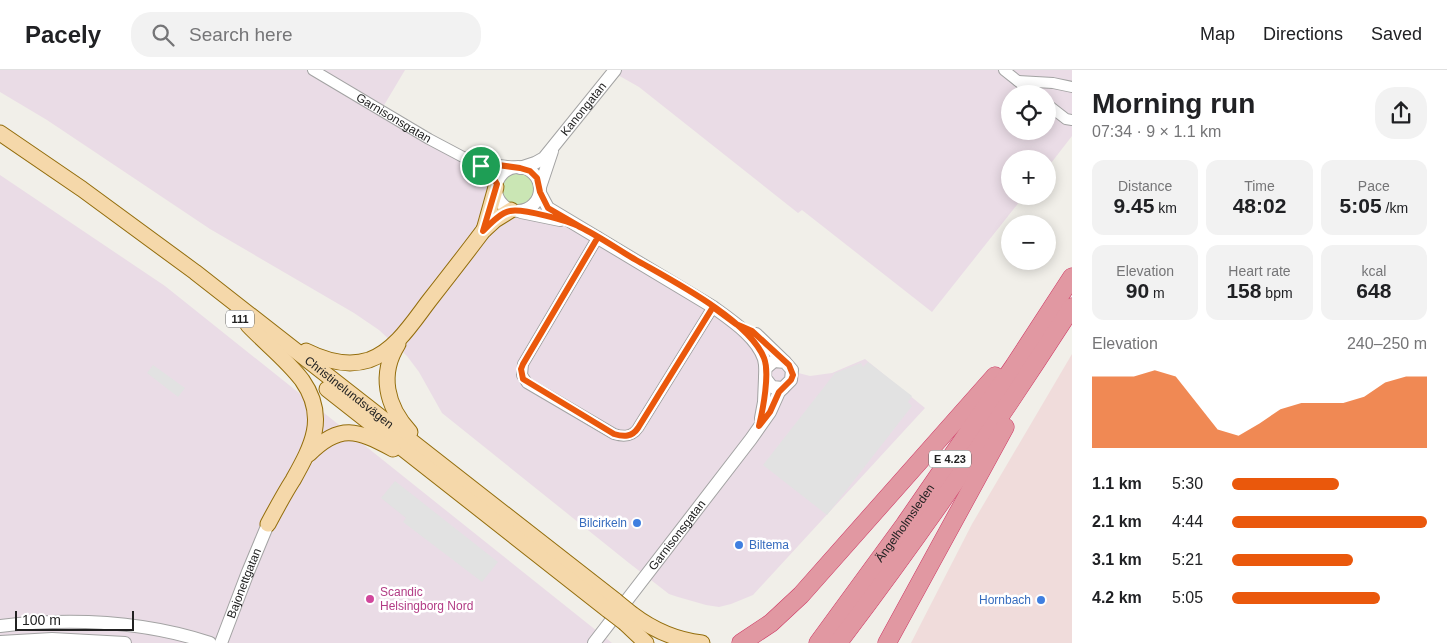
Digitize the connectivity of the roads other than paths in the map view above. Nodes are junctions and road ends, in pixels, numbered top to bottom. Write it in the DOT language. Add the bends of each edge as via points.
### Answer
graph roads {
  1 [pos="313,70"];
  2 [pos="615,70"];
  3 [pos="1004,70"];
  4 [pos="1018,81"];
  5 [pos="1023,85"];
  6 [pos="1072,87"];
  7 [pos="1056,111"];
  8 [pos="1072,120"];
  9 [pos="0,133"];
  10 [pos="0,144"];
  11 [pos="552,148"];
  12 [pos="476,162"];
  13 [pos="519,168"];
  14 [pos="497,185"];
  15 [pos="540,190"];
  16 [pos="514,211"];
  17 [pos="579,226"];
  18 [pos="483,231"];
  19 [pos="598,237"];
  20 [pos="1072,277"];
  21 [pos="226,296"];
  22 [pos="713,307"];
  23 [pos="1072,308"];
  24 [pos="1043,321"];
  25 [pos="736,324"];
  26 [pos="248,325"];
  27 [pos="406,330"];
  28 [pos="785,362"];
  29 [pos="766,373"];
  30 [pos="783,388"];
  31 [pos="759,426"];
  32 [pos="305,459"];
  33 [pos="455,474"];
  34 [pos="474,504"];
  35 [pos="268,524"];
  36 [pos="612,606"];
  37 [pos="628,618"];
  38 [pos="0,626"];
  39 [pos="0,642"];
  40 [pos="125,643"];
  41 [pos="210,643"];
  42 [pos="221,643"];
  43 [pos="594,643"];
  44 [pos="646,643"];
  45 [pos="702,643"];
  46 [pos="741,643"];
  47 [pos="818,643"];
  48 [pos="838,643"];
  49 [pos="887,643"];
  1 -- 12 [label="street, Garnisonsgatan" via="430,139"];
  2 -- 11 [label="street, Kanongatan"];
  3 -- 4 [label="street"];
  4 -- 5 [label="street"];
  4 -- 6 [label="street"];
  7 -- 8 [label="street"];
  9 -- 21 [label="main road, Christinelundsvägen / 111"];
  10 -- 26 [label="main road, Christinelundsvägen / 111" via="94,209"];
  11 -- 13 [label="street, Kanongatan" via="540,160"];
  11 -- 15 [label="street, Kanongatan"];
  12 -- 13 [label="street, Garnisonsgatan"];
  12 -- 14 [label="street, Garnisonsgatan" via="491,174"];
  13 -- 14 [label="street" via="506,171"];
  13 -- 15 [label="street" via="534,174"];
  14 -- 16 [label="street" via="498,198 506,208"];
  14 -- 18 [label="main road"];
  15 -- 16 [label="street" via="539,198 532,207"];
  15 -- 17 [label="street, Garnisonsgatan" via="548,208"];
  16 -- 17 [label="street, Garnisonsgatan"];
  16 -- 18 [label="main road" via="495,220"];
  17 -- 19 [label="street, Garnisonsgatan"];
  18 -- 27 [label="main road"];
  19 -- 22 [label="street, Garnisonsgatan"];
  19 -- 22 [label="street" via="523,364 522,375 527,383 614,434 632,435"];
  20 -- 24 [label="highway, Ängelholmsleden / E 4.23"];
  21 -- 27 [label="main road" via="305,350 332,361 357,363 375,357"];
  21 -- 33 [label="main road, Christinelundsvägen / 111"];
  22 -- 25 [label="street, Garnisonsgatan"];
  23 -- 48 [label="highway, Ängelholmsleden / E 4.23" via="950,489"];
  23 -- 49 [label="highway" via="1059,339 990,453"];
  24 -- 46 [label="highway" via="801,595 771,623"];
  24 -- 47 [label="highway, Ängelholmsleden / E 4.23" via="905,524"];
  25 -- 28 [label="street, Garnisonsgatan" via="752,331"];
  25 -- 29 [label="street, Garnisonsgatan" via="760,350"];
  26 -- 32 [label="main road" via="295,372 310,395 315,407 316,426"];
  26 -- 34 [label="main road, Christinelundsvägen / 111"];
  27 -- 33 [label="main road" via="387,368 388,396 403,424"];
  28 -- 29 [label="street" via="774,361"];
  28 -- 30 [label="street, Garnisonsgatan" via="793,375"];
  29 -- 30 [label="street" via="772,387"];
  29 -- 31 [label="street, Garnisonsgatan"];
  30 -- 31 [label="street, Garnisonsgatan"];
  31 -- 43 [label="street, Garnisonsgatan"];
  32 -- 34 [label="main road" via="318,445 342,432 372,438"];
  32 -- 35 [label="main road"];
  33 -- 36 [label="main road, Christinelundsvägen / 111"];
  34 -- 36 [label="main road, Christinelundsvägen / 111"];
  35 -- 42 [label="street, Bajonettgatan"];
  36 -- 37 [label="main road, Christinelundsvägen / 111, bridge"];
  37 -- 44 [label="main road, Christinelundsvägen / 111"];
  37 -- 45 [label="main road, Christinelundsvägen / 111" via="686,641"];
  38 -- 41 [label="street" via="53,622 118,624"];
  39 -- 40 [label="street" via="52,639"];
}
